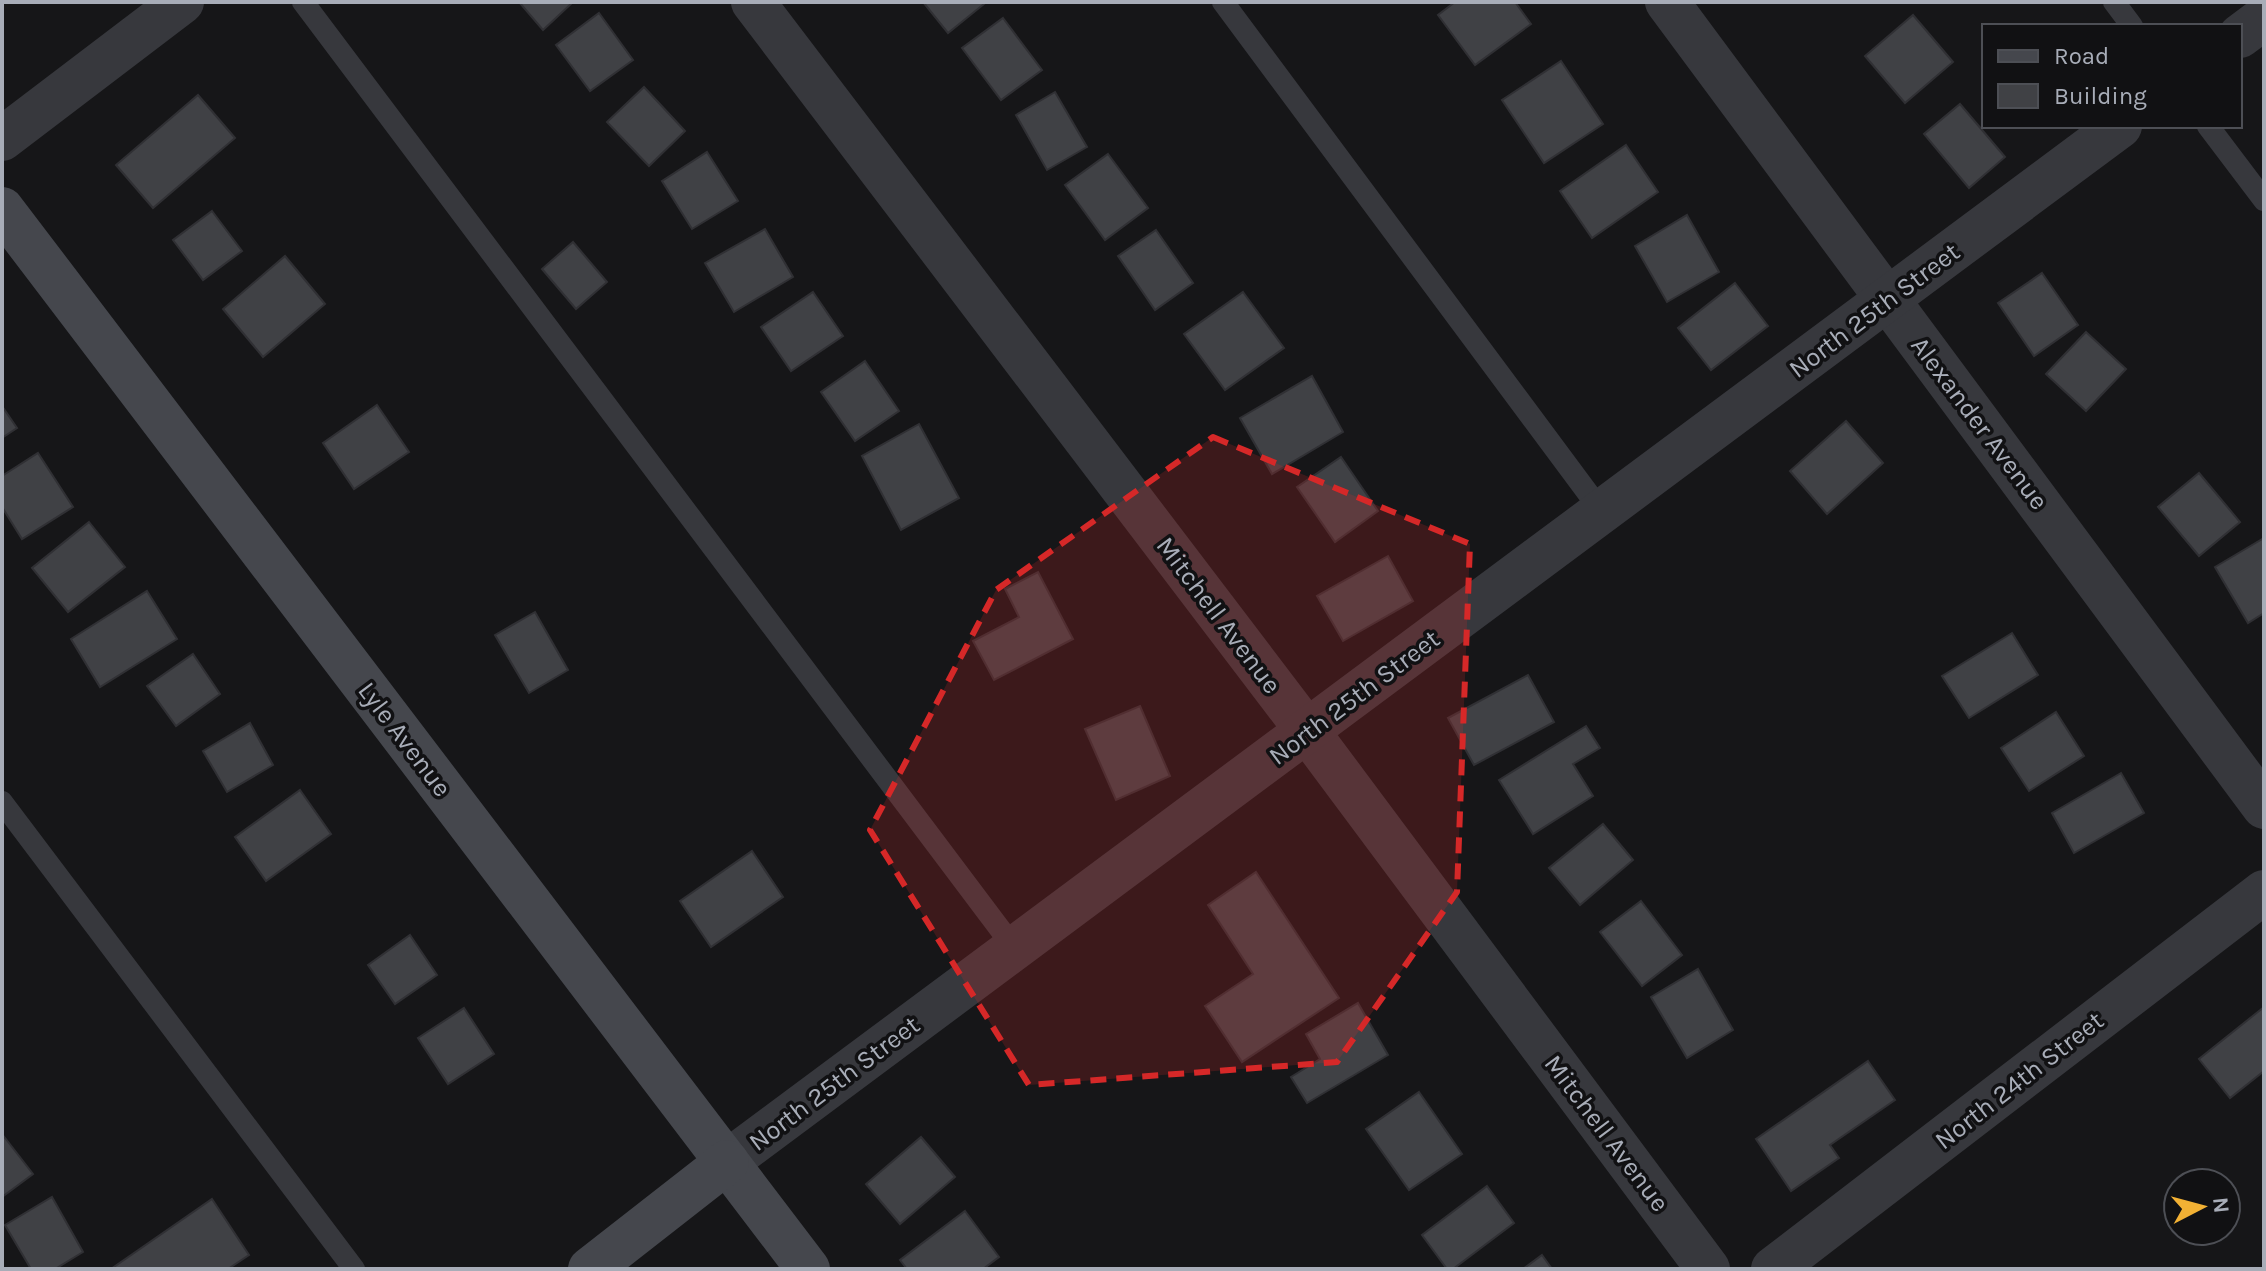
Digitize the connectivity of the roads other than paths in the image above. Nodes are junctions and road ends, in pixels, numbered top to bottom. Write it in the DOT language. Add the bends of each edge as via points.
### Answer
graph roads {
  1 [pos="182,2"];
  2 [pos="303,2"];
  3 [pos="753,2"];
  4 [pos="1223,2"];
  5 [pos="1667,2"];
  6 [pos="2114,2"];
  7 [pos="2264,18"];
  8 [pos="2130,24"];
  9 [pos="2242,34"];
  10 [pos="2117,128"];
  11 [pos="2210,128"];
  12 [pos="2,139"];
  13 [pos="2264,200"];
  14 [pos="2,209"];
  15 [pos="1888,300"];
  16 [pos="1602,512"];
  17 [pos="1308,732"];
  18 [pos="2,802"];
  19 [pos="2264,807"];
  20 [pos="2264,892"];
  21 [pos="1015,949"];
  22 [pos="727,1162"];
  23 [pos="354,1269"];
  24 [pos="590,1269"];
  25 [pos="808,1269"];
  26 [pos="1708,1269"];
  27 [pos="1773,1269"];
  1 -- 12 [label="street"];
  2 -- 21 [label="lane"];
  3 -- 17 [label="street, Mitchell Avenue"];
  4 -- 16 [label="lane"];
  5 -- 15 [label="street, Alexander Avenue"];
  6 -- 8 [label="lane"];
  7 -- 9 [label="street"];
  10 -- 15 [label="street, North 25th Street"];
  11 -- 13 [label="lane"];
  14 -- 22 [label="main road, Lyle Avenue"];
  15 -- 16 [label="street, North 25th Street"];
  15 -- 19 [label="street, Alexander Avenue"];
  16 -- 17 [label="street, North 25th Street"];
  17 -- 21 [label="street, North 25th Street"];
  17 -- 26 [label="street, Mitchell Avenue"];
  18 -- 23 [label="lane"];
  20 -- 27 [label="street, North 24th Street"];
  21 -- 22 [label="street, North 25th Street"];
  22 -- 24 [label="main road, North 25th Street"];
  22 -- 25 [label="main road, Lyle Avenue"];
}
